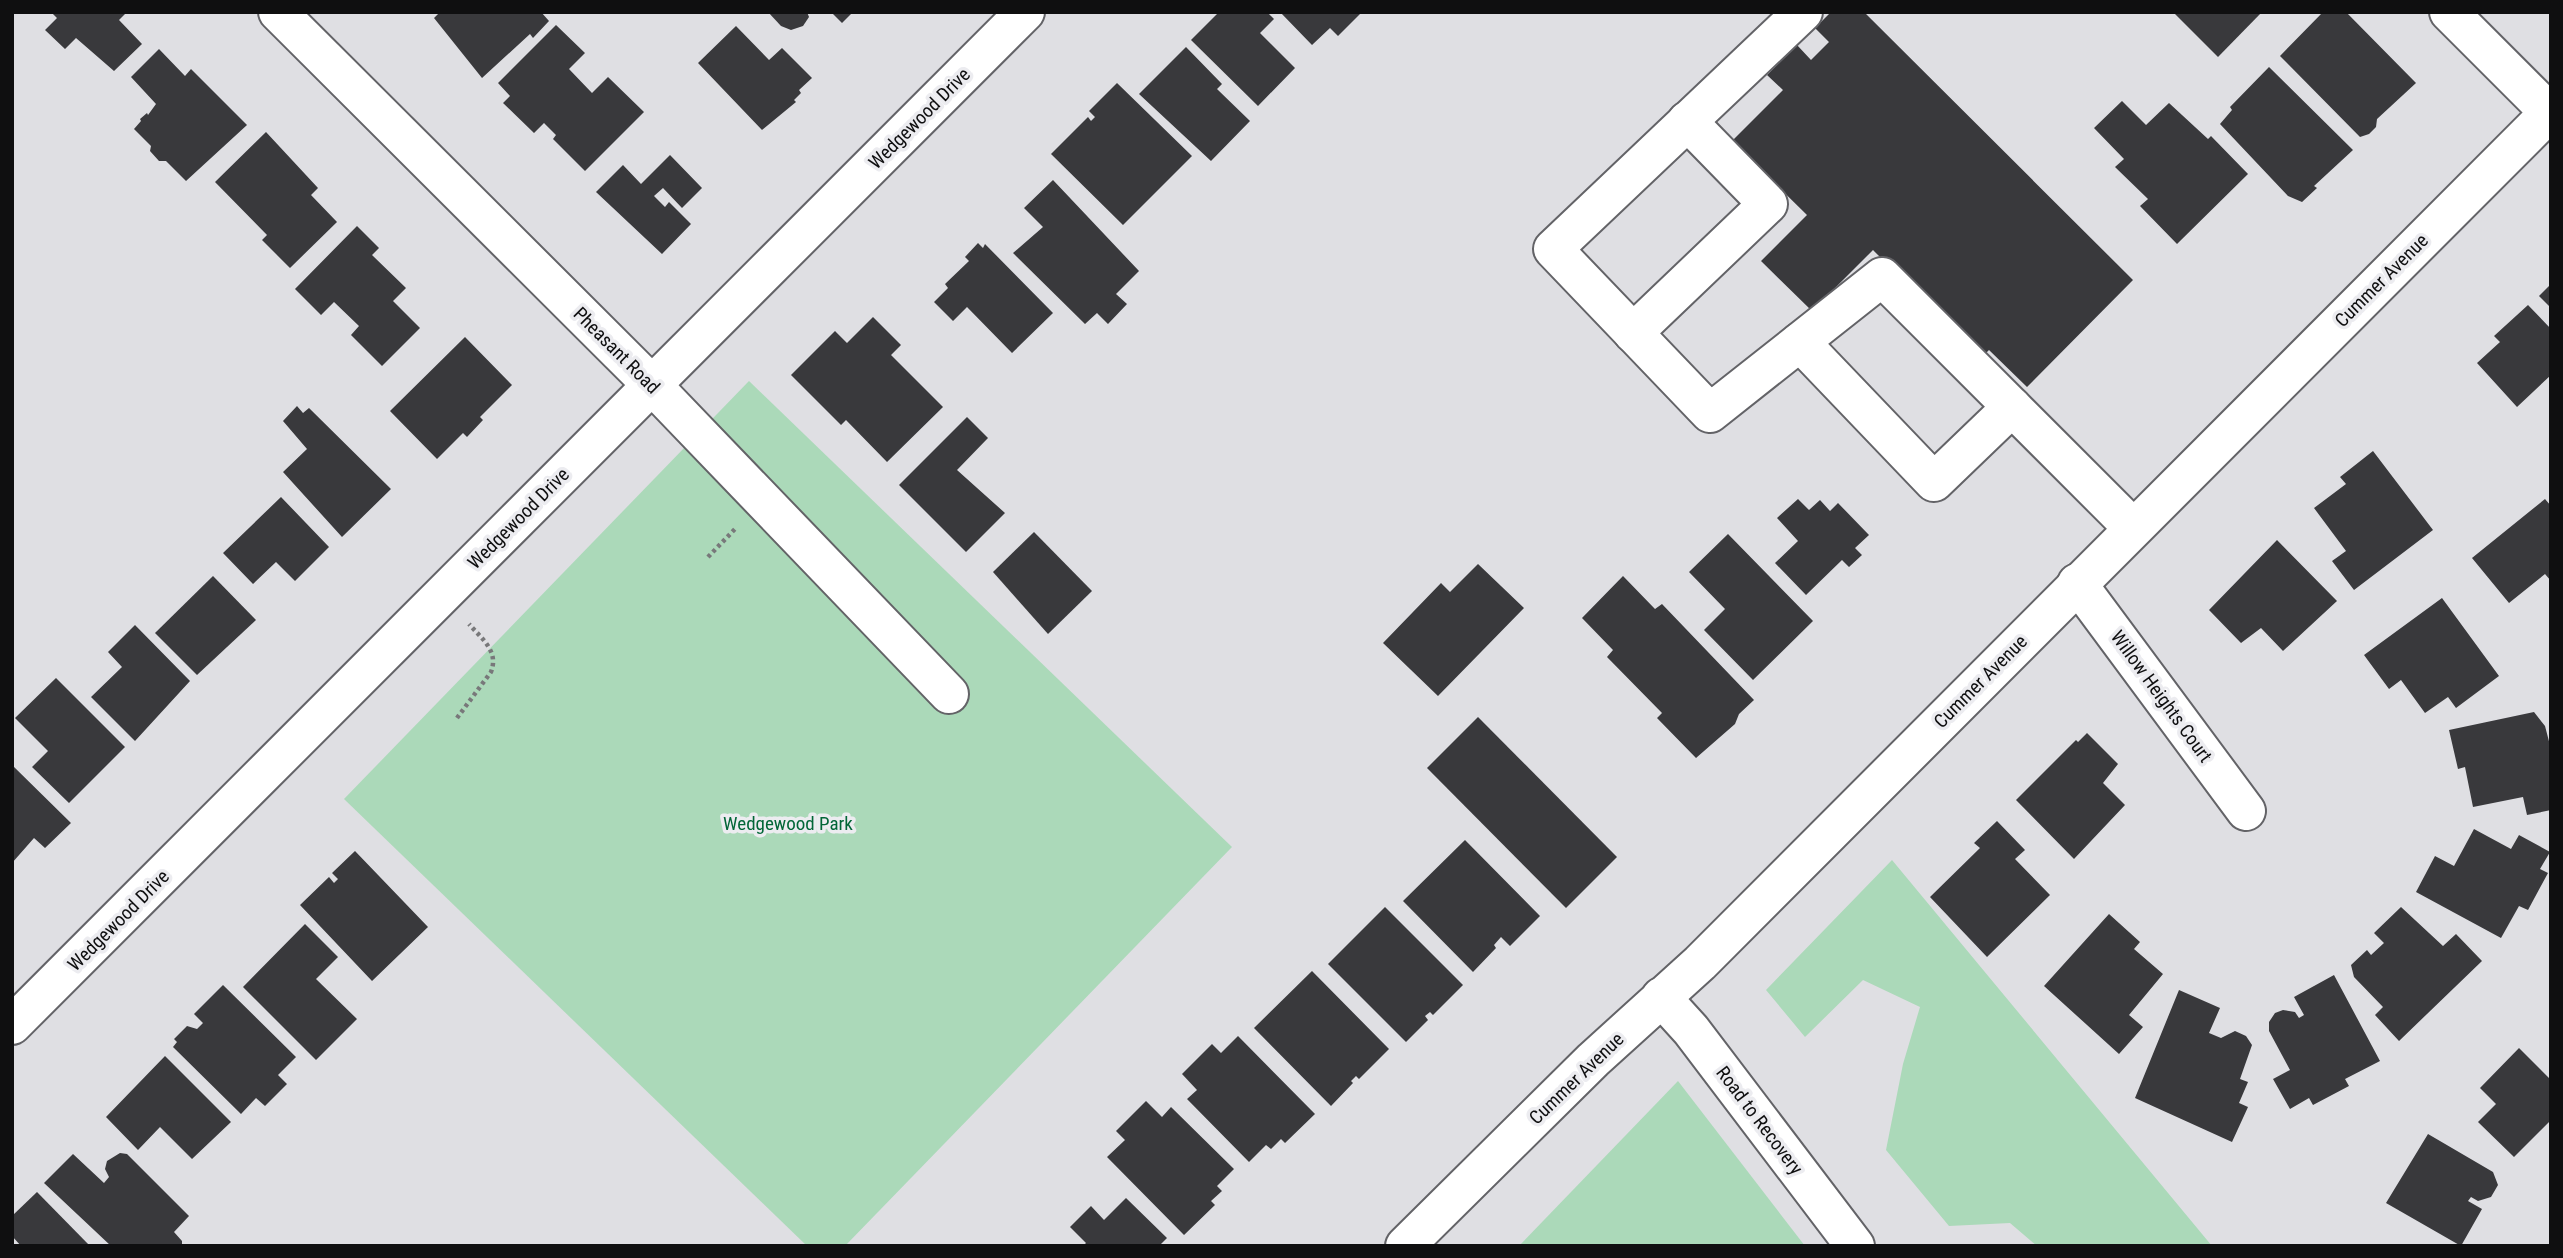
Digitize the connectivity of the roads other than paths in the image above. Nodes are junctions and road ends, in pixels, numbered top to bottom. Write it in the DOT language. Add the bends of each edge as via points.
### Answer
graph roads {
  1 [pos="278,12"];
  2 [pos="1025,12"];
  3 [pos="1803,12"];
  4 [pos="2449,12"];
  5 [pos="2550,112"];
  6 [pos="1688,121"];
  7 [pos="1633,333"];
  8 [pos="1800,342"];
  9 [pos="651,384"];
  10 [pos="2012,407"];
  11 [pos="2133,528"];
  12 [pos="2077,583"];
  13 [pos="949,694"];
  14 [pos="2246,811"];
  15 [pos="1661,997"];
  16 [pos="12,1025"];
  17 [pos="1405,1246"];
  18 [pos="1855,1246"];
  1 -- 9 [label="street, Pheasant Road"];
  2 -- 9 [label="street, Wedgewood Drive"];
  3 -- 6 [label="street"];
  4 -- 5 [label="street"];
  5 -- 11 [label="street, Cummer Avenue"];
  6 -- 7 [label="street" via="1768,204"];
  6 -- 7 [label="street" via="1553,249"];
  7 -- 8 [label="street" via="1710,413"];
  8 -- 10 [label="street" via="1882,276"];
  8 -- 10 [label="street" via="1934,482"];
  9 -- 13 [label="street, Pheasant Road"];
  9 -- 16 [label="street, Wedgewood Drive"];
  10 -- 11 [label="street"];
  11 -- 12 [label="street, Cummer Avenue"];
  12 -- 14 [label="street, Willow Heights Court"];
  12 -- 15 [label="street, Cummer Avenue"];
  15 -- 17 [label="street, Cummer Avenue"];
  15 -- 18 [label="street, Road to Recovery"];
}
